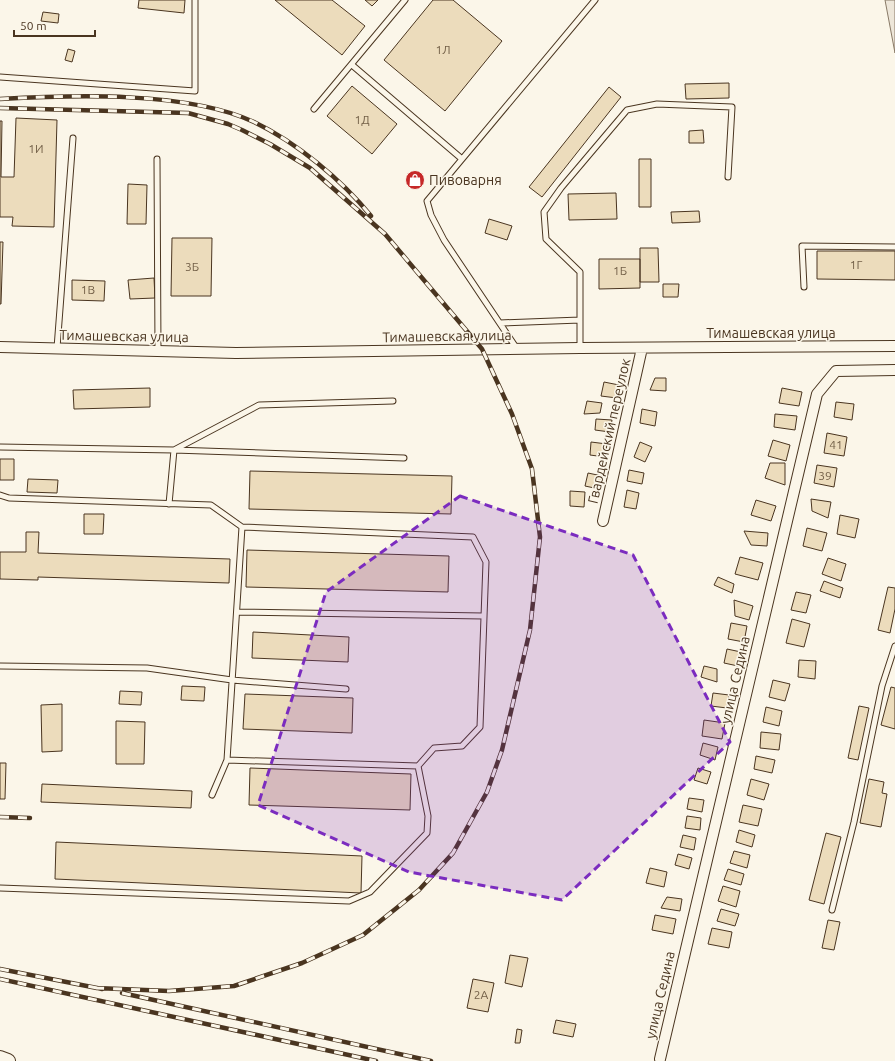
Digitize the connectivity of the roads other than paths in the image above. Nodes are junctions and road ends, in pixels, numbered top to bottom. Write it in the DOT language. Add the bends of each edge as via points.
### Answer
graph roads {
  1 [pos="195,0"];
  2 [pos="405,0"];
  3 [pos="595,0"];
  4 [pos="352,65"];
  5 [pos="0,77"];
  6 [pos="314,109"];
  7 [pos="73,138"];
  8 [pos="157,159"];
  9 [pos="462,159"];
  10 [pos="728,177"];
  11 [pos="895,247"];
  12 [pos="804,287"];
  13 [pos="580,320"];
  14 [pos="500,323"];
  15 [pos="895,346"];
  16 [pos="0,347"];
  17 [pos="57,348"];
  18 [pos="580,348"];
  19 [pos="642,348"];
  20 [pos="517,349"];
  21 [pos="158,351"];
  22 [pos="895,370"];
  23 [pos="394,401"];
  24 [pos="0,447"];
  25 [pos="174,450"];
  26 [pos="404,458"];
  27 [pos="0,494"];
  28 [pos="169,504"];
  29 [pos="603,521"];
  30 [pos="242,527"];
  31 [pos="236,612"];
  32 [pos="483,616"];
  33 [pos="895,646"];
  34 [pos="0,666"];
  35 [pos="232,680"];
  36 [pos="346,689"];
  37 [pos="227,760"];
  38 [pos="418,766"];
  39 [pos="212,794"];
  40 [pos="0,888"];
  41 [pos="832,910"];
  42 [pos="0,1058"];
  43 [pos="660,1059"];
  44 [pos="8,1061"];
  1 -- 5 [label="lane" via="194,91"];
  2 -- 4 [label="lane"];
  3 -- 9 [label="lane"];
  4 -- 6 [label="lane"];
  4 -- 9 [label="lane"];
  7 -- 17 [label="lane"];
  8 -- 21 [label="lane"];
  9 -- 14 [label="lane" via="427,201 444,240"];
  10 -- 13 [label="lane" via="732,107 657,104 628,110 561,188 544,212 546,239 580,272"];
  11 -- 12 [label="lane" via="802,246"];
  13 -- 14 [label="lane"];
  13 -- 18 [label="lane"];
  14 -- 20 [label="lane"];
  15 -- 19 [label="street, Тимашевская улица"];
  16 -- 17 [label="street, Тимашевская улица"];
  17 -- 21 [label="street, Тимашевская улица"];
  18 -- 19 [label="street, Тимашевская улица"];
  18 -- 20 [label="street, Тимашевская улица"];
  19 -- 29 [label="street, Гвардейский переулок"];
  20 -- 21 [label="street, Тимашевская улица" via="236,353"];
  22 -- 43 [label="street, улица Седина" via="836,371 817,394"];
  23 -- 25 [label="lane" via="260,405"];
  24 -- 25 [label="lane"];
  25 -- 26 [label="lane"];
  25 -- 28 [label="lane"];
  27 -- 28 [label="lane" via="9,498"];
  28 -- 30 [label="lane" via="211,506"];
  30 -- 31 [label="lane"];
  30 -- 32 [label="lane" via="473,537 486,562"];
  31 -- 32 [label="lane"];
  31 -- 35 [label="lane"];
  32 -- 38 [label="lane" via="480,727 462,746 434,748"];
  33 -- 41 [label="lane" via="882,686 854,822"];
  34 -- 35 [label="lane" via="148,668"];
  35 -- 36 [label="lane"];
  35 -- 37 [label="lane"];
  37 -- 38 [label="lane"];
  37 -- 39 [label="lane"];
  38 -- 40 [label="lane" via="428,816 427,833 370,892 349,900"];
  42 -- 44 [label="main road"];
}
